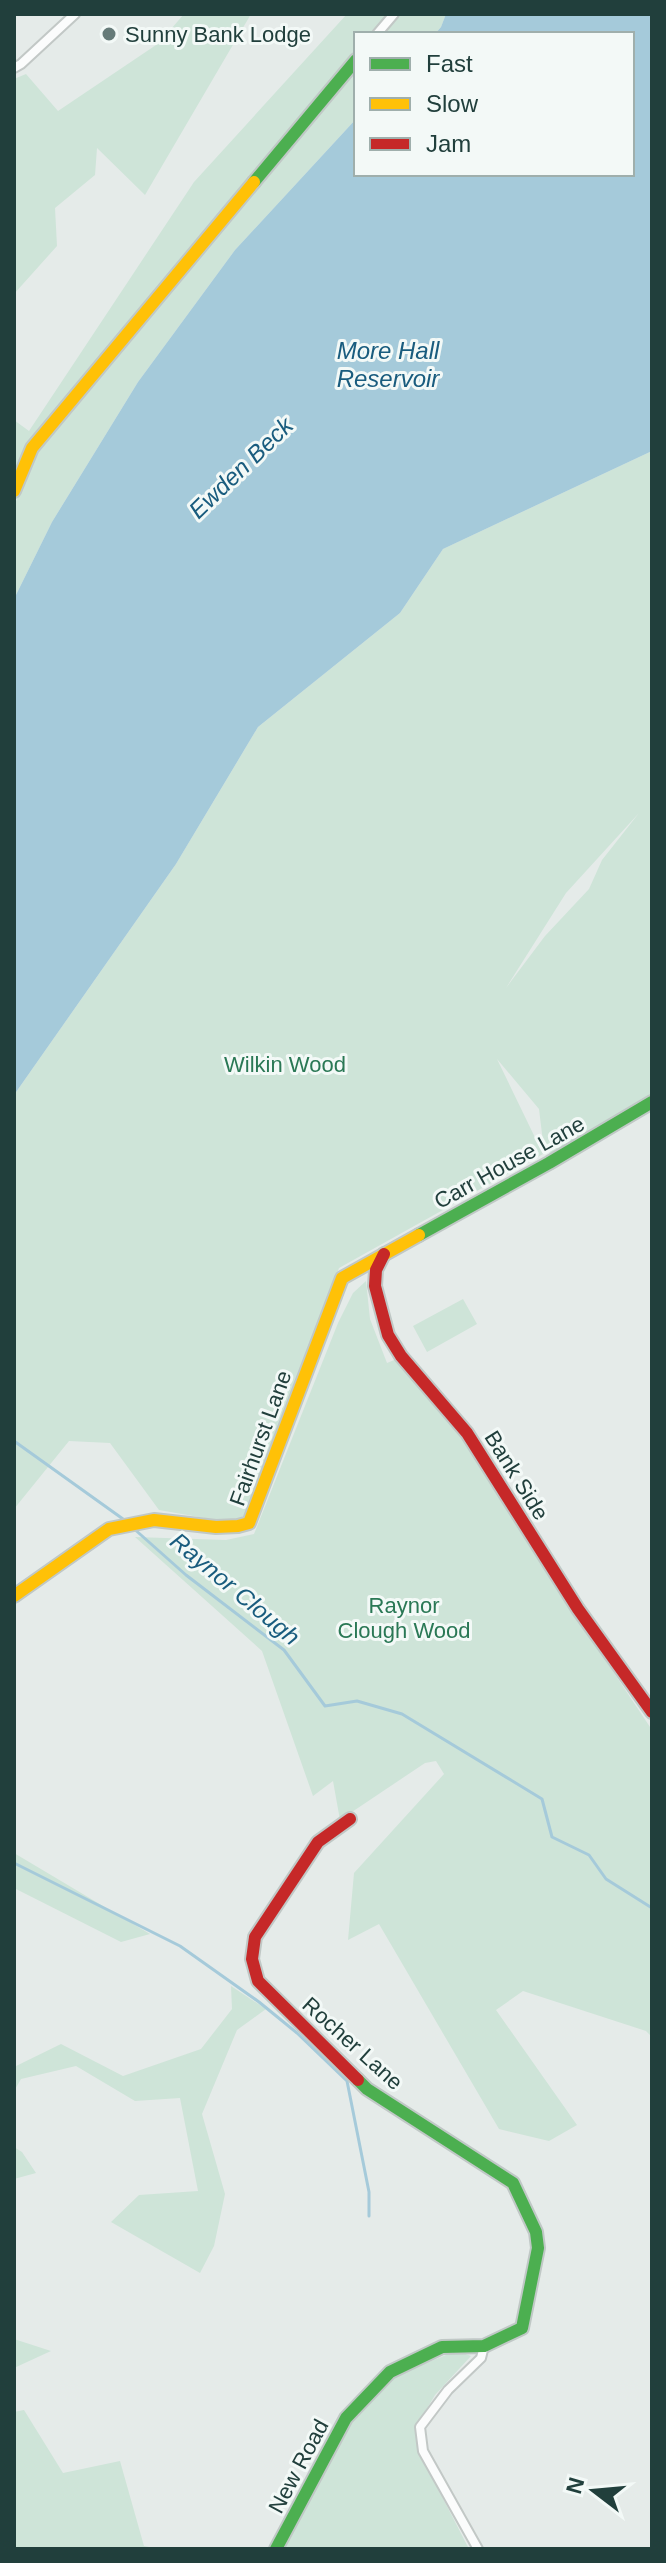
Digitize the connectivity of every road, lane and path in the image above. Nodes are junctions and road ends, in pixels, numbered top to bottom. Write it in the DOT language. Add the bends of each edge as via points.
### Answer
graph roads {
  1 [pos="75,14"];
  2 [pos="394,14"];
  3 [pos="379,32"];
  4 [pos="354,62"];
  5 [pos="14,68"];
  6 [pos="14,491"];
  7 [pos="652,1102"];
  8 [pos="384,1254"];
  9 [pos="14,1596"];
  10 [pos="652,1712"];
  11 [pos="350,1819"];
  12 [pos="484,2346"];
  13 [pos="276,2549"];
  14 [pos="478,2549"];
  1 -- 5 [label="street"];
  2 -- 3 [label="street"];
  4 -- 6 [label="street" via="32,448"];
  7 -- 8 [label="street, Carr House Lane"];
  8 -- 9 [label="street, Fairhurst Lane" via="339,1284 249,1523 235,1529 159,1519 123,1524"];
  8 -- 10 [label="street, Bank Side" via="375,1286 388,1335 467,1433 578,1609"];
  11 -- 12 [label="street, Rocher Lane" via="310,1853 255,1937 252,1967 258,1981 367,2089 513,2183 536,2232 534,2275 522,2328"];
  12 -- 13 [label="street, New Road" via="442,2347 390,2372 346,2418"];
  12 -- 14 [label="street" via="481,2358 420,2427 423,2451"];
}
